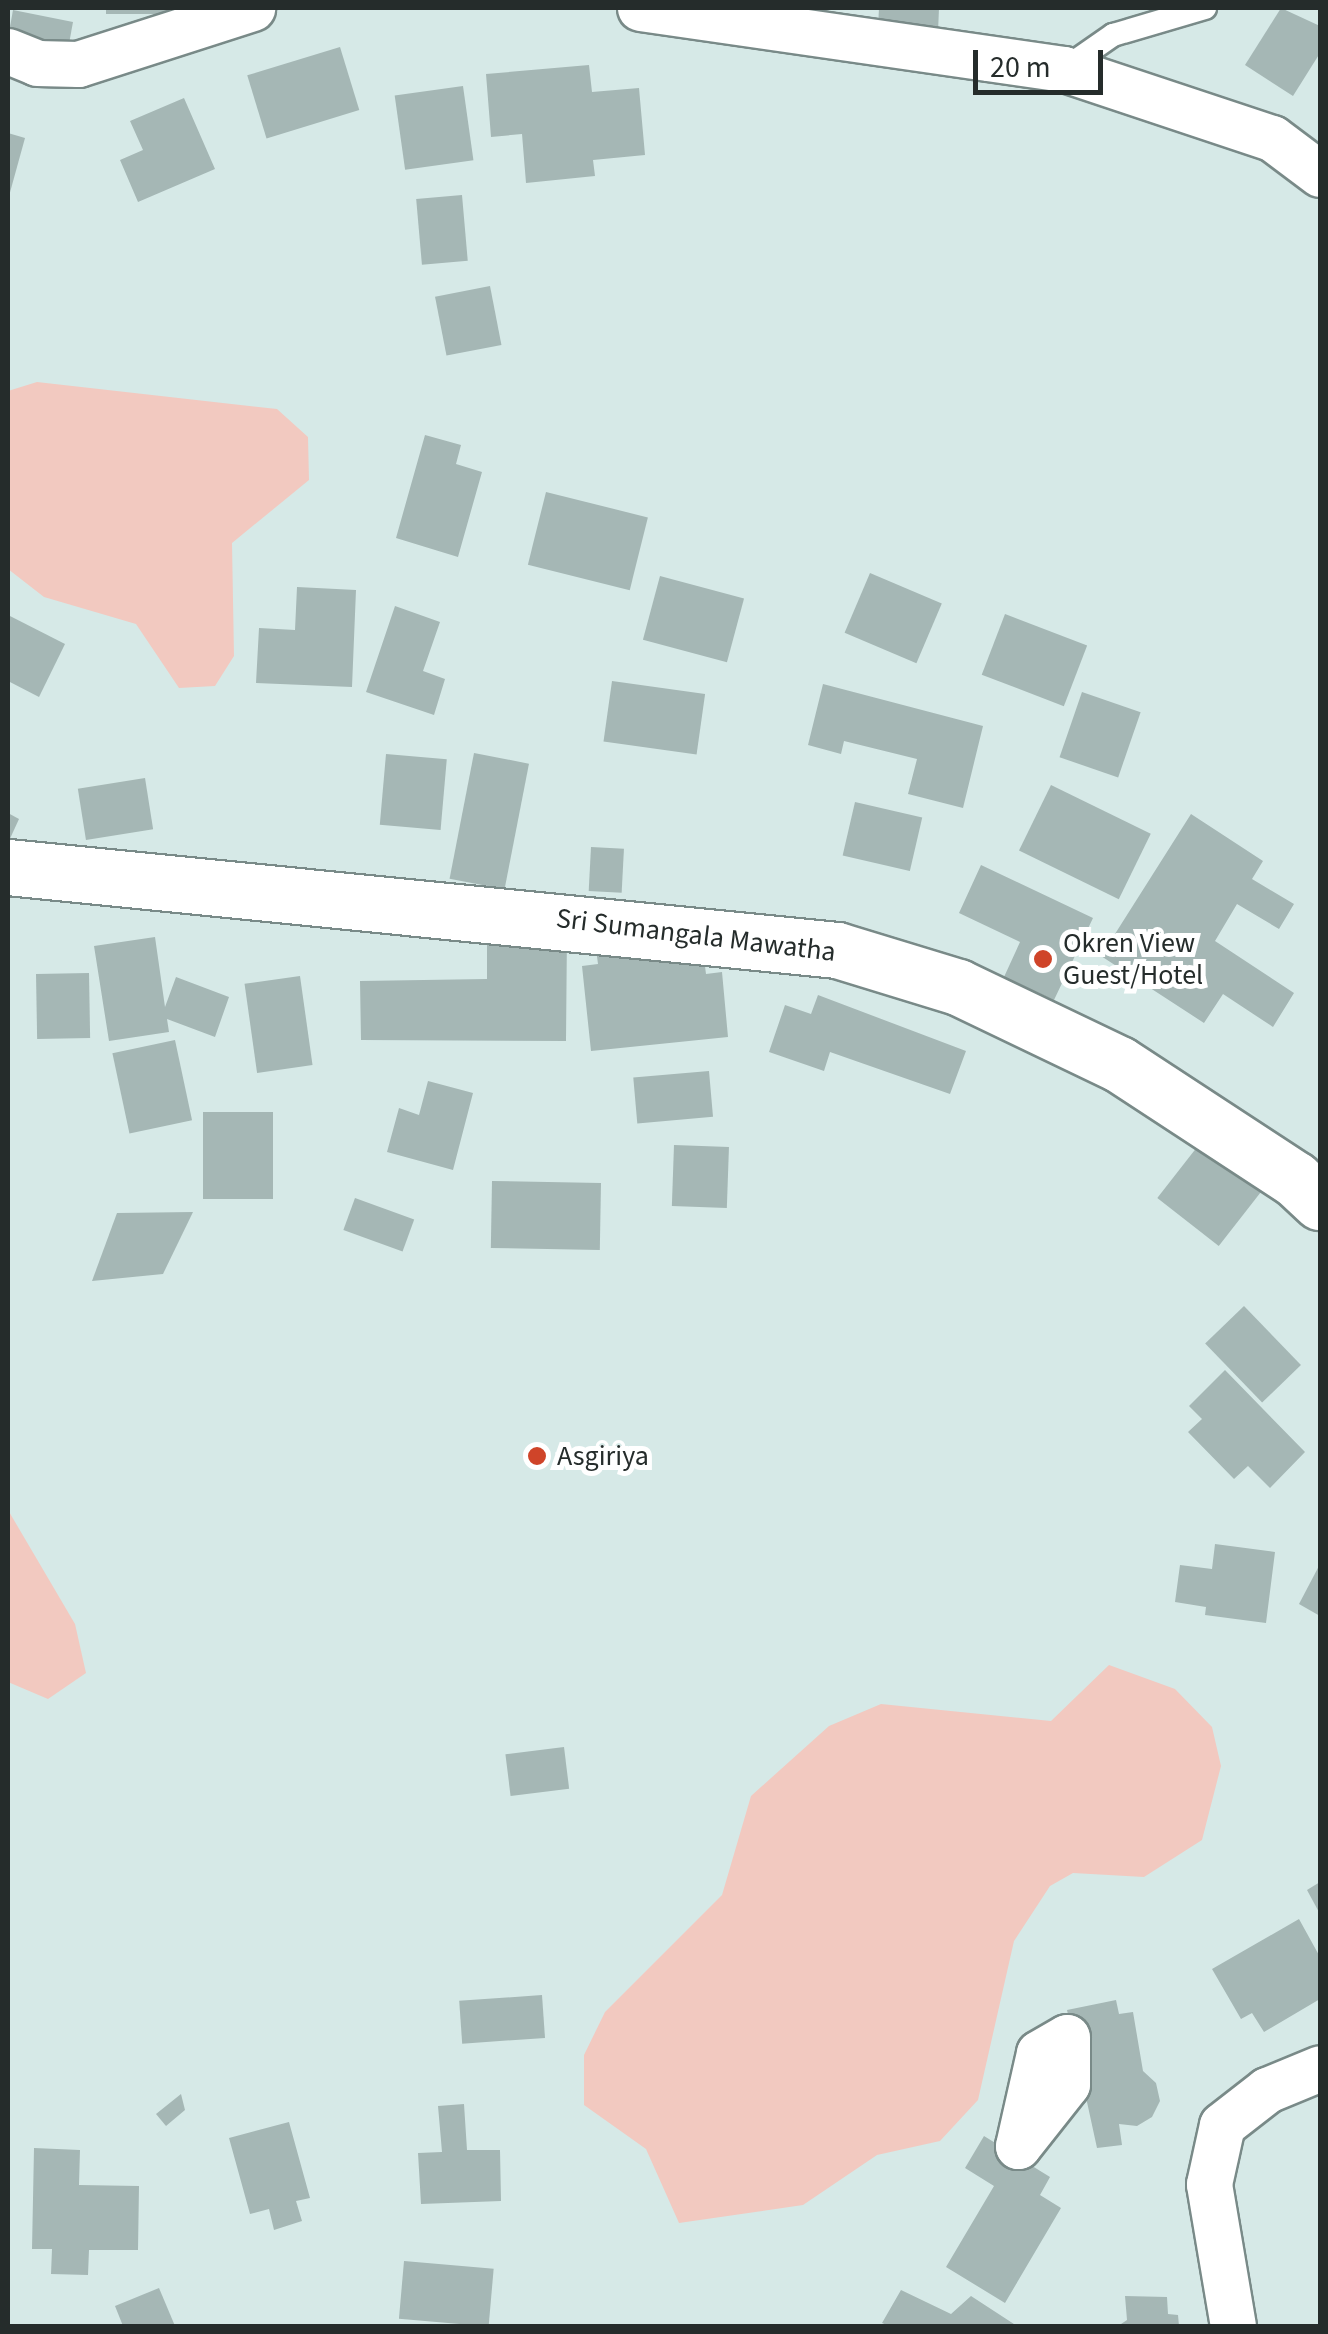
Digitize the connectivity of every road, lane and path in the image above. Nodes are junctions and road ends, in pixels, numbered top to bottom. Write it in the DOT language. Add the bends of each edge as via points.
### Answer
graph roads {
  1 [pos="252,8"];
  2 [pos="640,8"];
  3 [pos="1205,8"];
  4 [pos="8,51"];
  5 [pos="1064,69"];
  6 [pos="1320,174"];
  7 [pos="8,867"];
  8 [pos="1320,1202"];
  9 [pos="1320,2068"];
  10 [pos="1233,2326"];
  1 -- 4 [label="street" via="78,64 36,63"];
  2 -- 5 [label="street"];
  3 -- 5 [label="lane" via="1113,34"];
  5 -- 6 [label="street" via="1272,138"];
  7 -- 8 [label="street, Sri Sumangala Mawatha" via="837,950 958,987 1119,1064 1296,1179"];
  9 -- 10 [label="street" via="1267,2090 1222,2126 1208,2184"];
}
